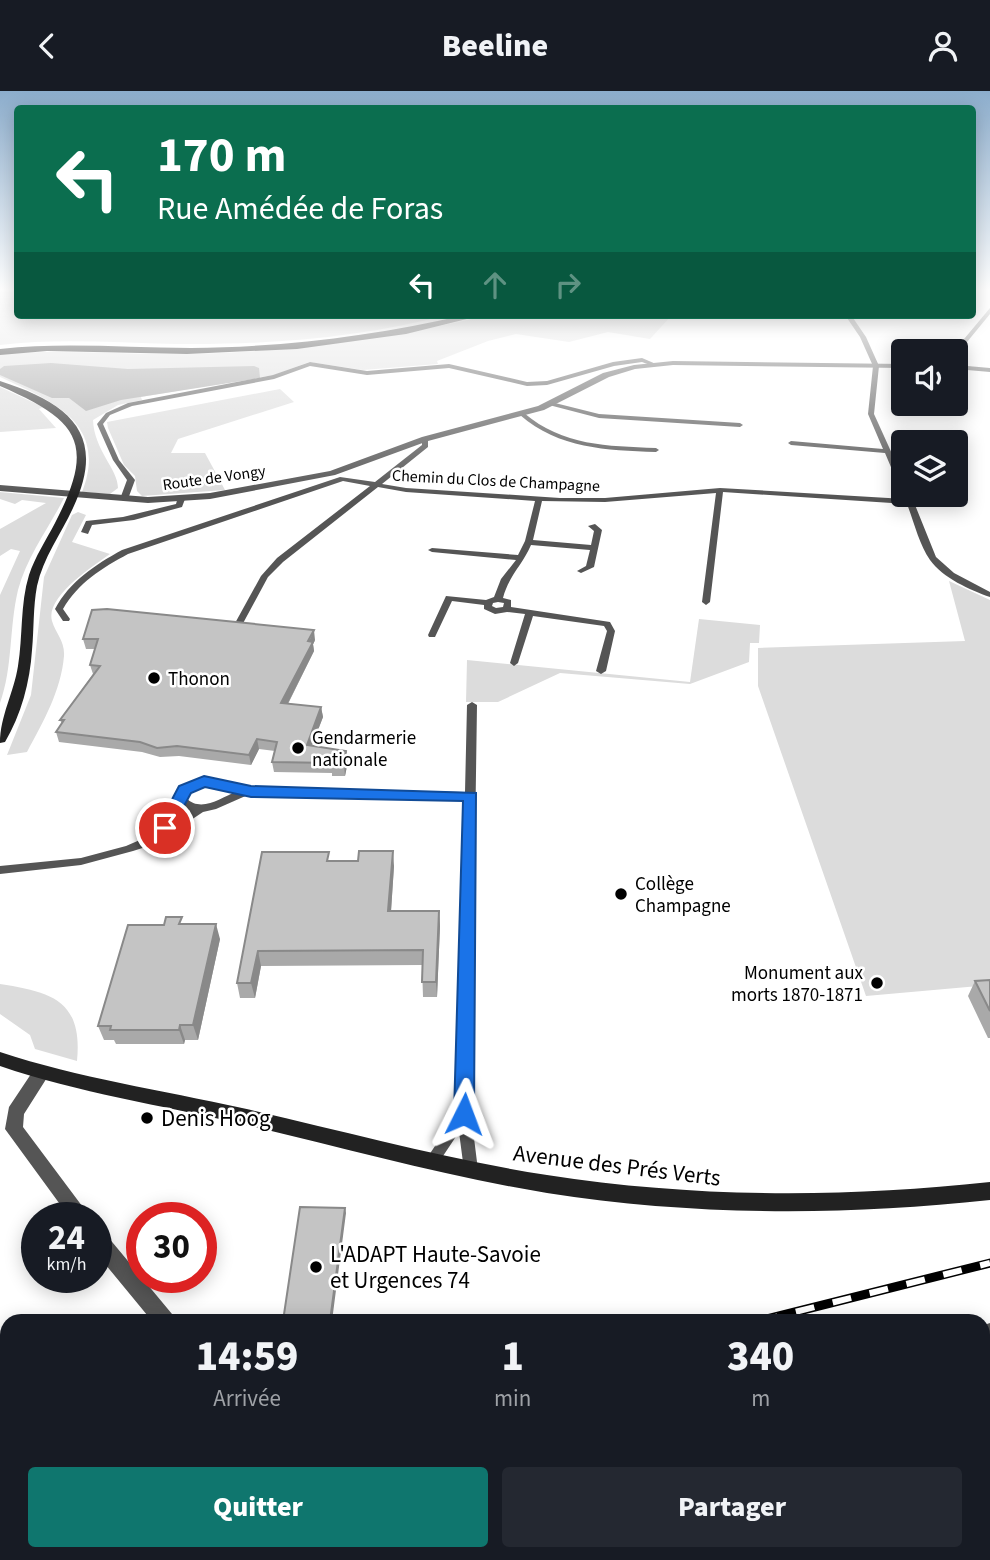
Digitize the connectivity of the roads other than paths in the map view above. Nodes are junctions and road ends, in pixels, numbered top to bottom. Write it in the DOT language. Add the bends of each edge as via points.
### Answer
graph roads {
  1 [pos="873,360"];
  2 [pos="653,364"];
  3 [pos="876,366"];
  4 [pos="891,366"];
  5 [pos="968,368"];
  6 [pos="990,370"];
  7 [pos="0,383"];
  8 [pos="551,404"];
  9 [pos="522,414"];
  10 [pos="740,425"];
  11 [pos="425,439"];
  12 [pos="791,443"];
  13 [pos="656,450"];
  14 [pos="887,451"];
  15 [pos="891,460"];
  16 [pos="374,487"];
  17 [pos="0,488"];
  18 [pos="720,490"];
  19 [pos="891,498"];
  20 [pos="124,499"];
  21 [pos="181,499"];
  22 [pos="539,499"];
  23 [pos="912,507"];
  24 [pos="592,526"];
  25 [pos="85,532"];
  26 [pos="528,542"];
  27 [pos="594,548"];
  28 [pos="432,550"];
  29 [pos="521,558"];
  30 [pos="581,571"];
  31 [pos="990,595"];
  32 [pos="498,599"];
  33 [pos="706,602"];
  34 [pos="488,603"];
  35 [pos="508,609"];
  36 [pos="530,613"];
  37 [pos="66,619"];
  38 [pos="238,625"];
  39 [pos="432,635"];
  40 [pos="514,663"];
  41 [pos="601,671"];
  42 [pos="472,705"];
  43 [pos="0,739"];
  44 [pos="220,785"];
  45 [pos="249,791"];
  46 [pos="471,796"];
  47 [pos="182,800"];
  48 [pos="221,800"];
  49 [pos="200,809"];
  50 [pos="151,841"];
  51 [pos="0,870"];
  52 [pos="0,1059"];
  53 [pos="41,1073"];
  54 [pos="464,1114"];
  55 [pos="432,1161"];
  56 [pos="471,1170"];
  57 [pos="990,1191"];
  58 [pos="69,1202"];
  59 [pos="112,1257"];
  60 [pos="159,1314"];
  1 -- 3 [label="street"];
  2 -- 3 [label="street, Route de Vongy"];
  2 -- 8 [label="street, Route de Vongy" via="615,372"];
  2 -- 20 [label="street" via="642,360 612,364 547,383 527,384 449,366 367,373 314,364 269,378 130,404 107,414 100,424 116,460 131,479"];
  3 -- 4 [label="street, Route de Vongy"];
  3 -- 14 [label="street" via="870,409"];
  5 -- 6 [label="street"];
  7 -- 43 [label="main road" via="60,414 76,434 83,457 75,492 33,582 23,673"];
  8 -- 9 [label="street, Route de Vongy"];
  8 -- 10 [label="street" via="598,416"];
  9 -- 11 [label="street, Route de Vongy"];
  9 -- 13 [label="street" via="545,432 605,447"];
  11 -- 16 [label="street" via="426,446"];
  11 -- 21 [label="street, Route de Vongy" via="323,476"];
  12 -- 14 [label="street"];
  14 -- 15 [label="street"];
  16 -- 22 [label="street, Chemin du Clos de Champagne"];
  16 -- 37 [label="street, Chemin du Clos de Champagne" via="343,479 125,552 70,592 59,609"];
  16 -- 38 [label="street" via="280,560 265,576"];
  17 -- 20 [label="street, Route de Vongy"];
  18 -- 19 [label="street, Chemin du Clos de Champagne"];
  18 -- 22 [label="street, Chemin du Clos de Champagne" via="606,500"];
  18 -- 33 [label="street"];
  20 -- 21 [label="street, Route de Vongy"];
  21 -- 25 [label="street" via="179,505 154,513 89,523"];
  22 -- 26 [label="street"];
  23 -- 31 [label="street" via="935,566"];
  24 -- 27 [label="street" via="597,530"];
  26 -- 27 [label="street"];
  26 -- 29 [label="street"];
  27 -- 30 [label="street" via="590,567"];
  28 -- 29 [label="street"];
  29 -- 32 [label="street" via="502,580"];
  32 -- 34 [label="street"];
  32 -- 35 [label="street" via="508,602"];
  34 -- 35 [label="street" via="492,611"];
  34 -- 39 [label="street" via="449,598"];
  35 -- 36 [label="street"];
  36 -- 40 [label="street"];
  36 -- 41 [label="street" via="607,624 611,631"];
  42 -- 46 [label="street"];
  44 -- 45 [label="street"];
  44 -- 47 [label="street" via="196,783 185,790"];
  44 -- 48 [label="street"];
  45 -- 46 [label="street"];
  45 -- 48 [label="street"];
  46 -- 54 [label="street"];
  47 -- 49 [label="street"];
  47 -- 50 [label="street" via="169,824"];
  48 -- 49 [label="street"];
  49 -- 50 [label="street"];
  50 -- 51 [label="street" via="91,861"];
  52 -- 53 [label="main road, Avenue des Prés Verts"];
  53 -- 55 [label="main road, Avenue des Prés Verts"];
  53 -- 58 [label="street" via="15,1112 14,1129"];
  54 -- 55 [label="street"];
  54 -- 56 [label="street"];
  55 -- 56 [label="main road, Avenue des Prés Verts"];
  56 -- 57 [label="main road, Avenue des Prés Verts" via="611,1193 741,1203 883,1202"];
  59 -- 60 [label="street"];
}
